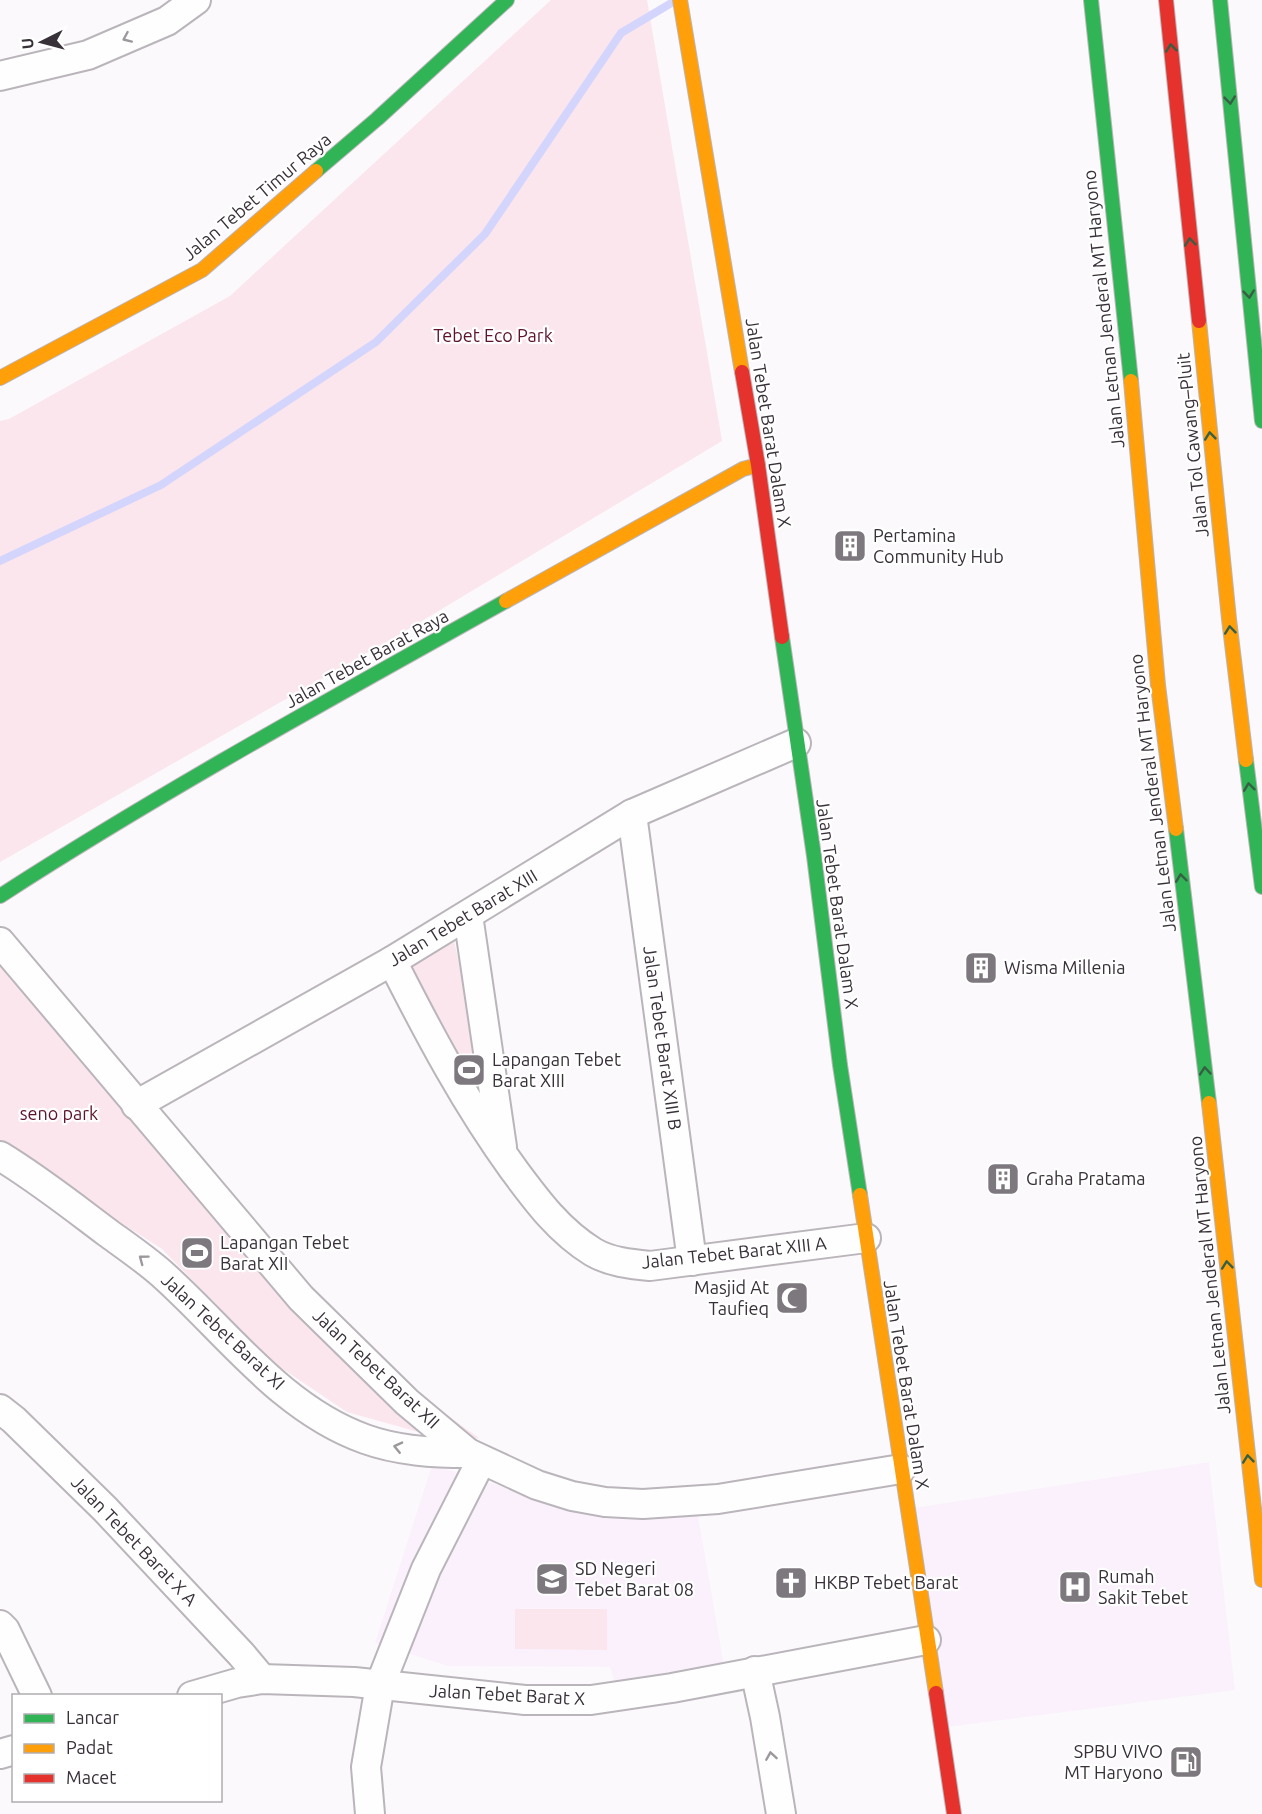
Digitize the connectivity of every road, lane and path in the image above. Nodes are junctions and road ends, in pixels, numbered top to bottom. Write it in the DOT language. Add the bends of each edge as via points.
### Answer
graph roads {
  1 [pos="196,0"];
  2 [pos="507,0"];
  3 [pos="680,0"];
  4 [pos="1091,0"];
  5 [pos="1166,0"];
  6 [pos="1220,0"];
  7 [pos="165,10"];
  8 [pos="0,76"];
  9 [pos="1,374"];
  10 [pos="1262,421"];
  11 [pos="758,465"];
  12 [pos="796,743"];
  13 [pos="632,814"];
  14 [pos="1262,886"];
  15 [pos="0,897"];
  16 [pos="468,915"];
  17 [pos="0,942"];
  18 [pos="392,961"];
  19 [pos="136,1105"];
  20 [pos="504,1155"];
  21 [pos="0,1156"];
  22 [pos="866,1238"];
  23 [pos="692,1261"];
  24 [pos="0,1409"];
  25 [pos="475,1457"];
  26 [pos="901,1469"];
  27 [pos="1262,1580"];
  28 [pos="0,1625"];
  29 [pos="926,1640"];
  30 [pos="755,1671"];
  31 [pos="262,1679"];
  32 [pos="380,1685"];
  33 [pos="37,1694"];
  34 [pos="196,1694"];
  35 [pos="370,1814"];
  36 [pos="781,1814"];
  37 [pos="954,1814"];
  1 -- 7 [label="street"];
  2 -- 9 [label="main road, Jalan Tebet Timur Raya" via="202,270"];
  3 -- 11 [label="main road, Jalan Tebet Barat Dalam X"];
  27 -- 4 [label="main road, Jalan Letnan Jenderal MT Haryono, one-way" via="1158,685 1134,408"];
  14 -- 5 [label="main road, Jalan Tol Cawang–Pluit, one-way" via="1227,607"];
  6 -- 10 [label="main road, one-way"];
  7 -- 8 [label="street, one-way" via="88,55"];
  11 -- 12 [label="main road, Jalan Tebet Barat Dalam X"];
  11 -- 15 [label="main road, Jalan Tebet Barat Raya" via="743,469 329,700 70,851"];
  12 -- 13 [label="street, Jalan Tebet Barat XIII"];
  12 -- 22 [label="main road, Jalan Tebet Barat Dalam X"];
  13 -- 16 [label="street, Jalan Tebet Barat XIII"];
  13 -- 23 [label="street, Jalan Tebet Barat XIII B"];
  16 -- 18 [label="street, Jalan Tebet Barat XIII"];
  16 -- 20 [label="street, Jalan Tebet Barat XIII A"];
  17 -- 19 [label="street, Jalan Tebet Barat XII"];
  18 -- 19 [label="street, Jalan Tebet Barat XIII"];
  18 -- 20 [label="street, Jalan Tebet Barat XIII A" via="432,1041"];
  19 -- 25 [label="street, Jalan Tebet Barat XII" via="301,1298 407,1402"];
  20 -- 23 [label="street, Jalan Tebet Barat XIII A" via="563,1231 594,1253 621,1263 650,1266"];
  25 -- 21 [label="street, Jalan Tebet Barat XI, one-way" via="404,1449 366,1439 298,1402 161,1273"];
  22 -- 23 [label="street, Jalan Tebet Barat XIII A"];
  22 -- 26 [label="main road, Jalan Tebet Barat Dalam X"];
  24 -- 31 [label="street, Jalan Tebet Barat X A" via="105,1509"];
  25 -- 26 [label="street, Jalan Tebet Barat XII" via="572,1496 643,1504 718,1499"];
  25 -- 32 [label="street"];
  26 -- 29 [label="main road, Jalan Tebet Barat Dalam X"];
  28 -- 33 [label="street"];
  29 -- 30 [label="street, Jalan Tebet Barat X"];
  29 -- 37 [label="main road, Jalan Tebet Barat Dalam X"];
  30 -- 32 [label="street, Jalan Tebet Barat X" via="591,1700 525,1700"];
  36 -- 30 [label="street, one-way"];
  31 -- 32 [label="street, Jalan Tebet Barat X"];
  31 -- 34 [label="street, Jalan Tebet Barat X"];
  32 -- 35 [label="street" via="366,1767"];
}
